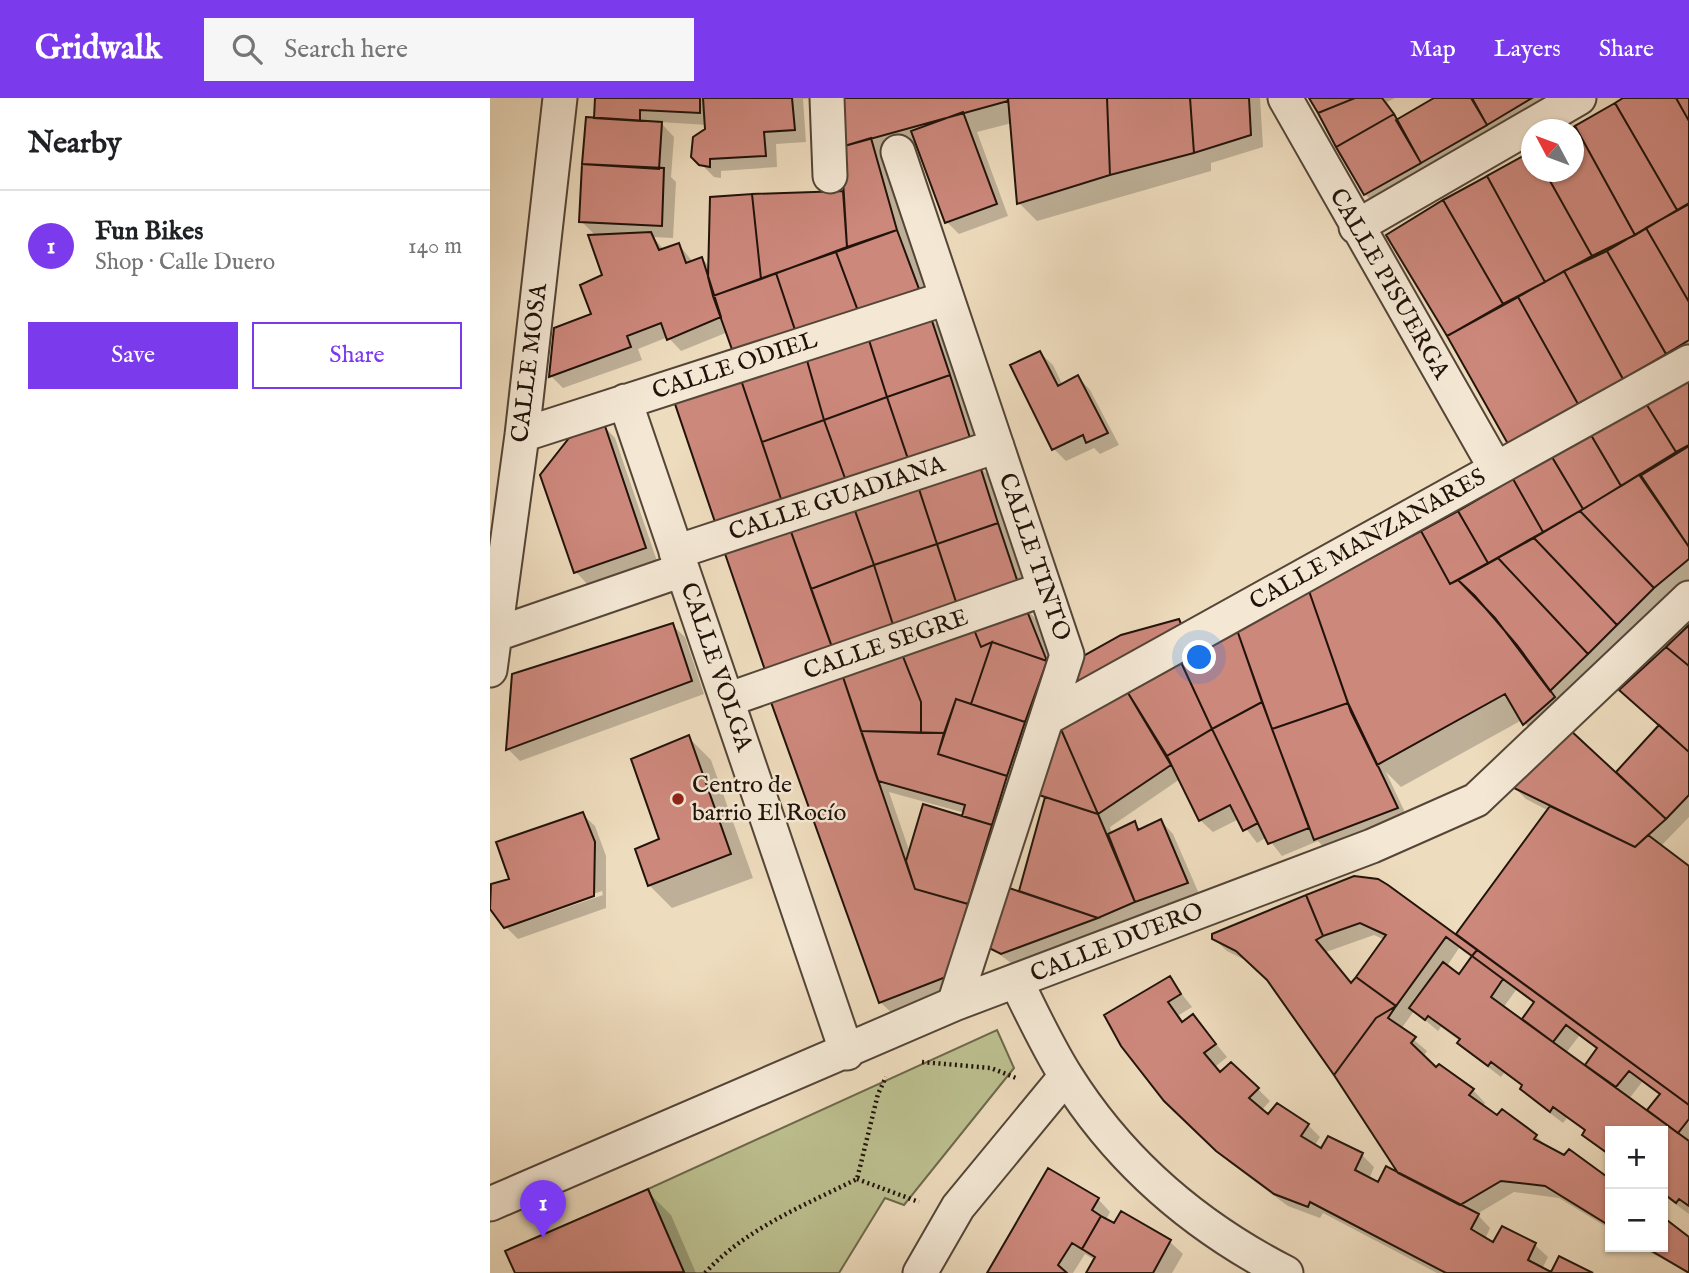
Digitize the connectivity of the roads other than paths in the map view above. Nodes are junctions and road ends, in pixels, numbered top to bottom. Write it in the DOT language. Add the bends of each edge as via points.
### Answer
graph roads {
  1 [pos="560,98"];
  2 [pos="827,98"];
  3 [pos="1285,98"];
  4 [pos="1579,98"];
  5 [pos="898,152"];
  6 [pos="830,176"];
  7 [pos="1356,228"];
  8 [pos="947,298"];
  9 [pos="1689,362"];
  10 [pos="625,401"];
  11 [pos="522,435"];
  12 [pos="997,446"];
  13 [pos="1496,469"];
  14 [pos="679,561"];
  15 [pos="1044,589"];
  16 [pos="1689,598"];
  17 [pos="494,635"];
  18 [pos="490,670"];
  19 [pos="727,700"];
  20 [pos="1047,718"];
  21 [pos="1016,981"];
  22 [pos="954,1004"];
  23 [pos="847,1053"];
  24 [pos="1066,1076"];
  25 [pos="490,1204"];
  26 [pos="1243,1263"];
  27 [pos="920,1273"];
  28 [pos="1286,1273"];
  1 -- 11 [label="street, CALLE MOSA"];
  2 -- 6 [label="street"];
  3 -- 7 [label="street, CALLE PISUERGA"];
  4 -- 7 [label="street"];
  5 -- 8 [label="street, CALLE TINTO"];
  7 -- 13 [label="street, CALLE PISUERGA"];
  8 -- 10 [label="street, CALLE ODIEL"];
  8 -- 12 [label="street, CALLE TINTO"];
  9 -- 13 [label="street, CALLE MANZANARES"];
  10 -- 11 [label="street, CALLE ODIEL"];
  10 -- 14 [label="street, CALLE VOLGA"];
  11 -- 17 [label="street, CALLE MOSA"];
  12 -- 14 [label="street, CALLE GUADIANA"];
  12 -- 15 [label="street, CALLE TINTO"];
  13 -- 20 [label="street, CALLE MANZANARES"];
  14 -- 17 [label="street, CALLE GUADIANA"];
  14 -- 19 [label="street, CALLE VOLGA"];
  15 -- 19 [label="street, CALLE SEGRE"];
  15 -- 20 [label="street, CALLE TINTO" via="1067,655"];
  16 -- 21 [label="street, CALLE DUERO" via="1476,800 1372,846"];
  17 -- 18 [label="street, CALLE MOSA"];
  19 -- 23 [label="street, CALLE VOLGA"];
  20 -- 22 [label="street, CALLE TINTO"];
  21 -- 22 [label="street, CALLE DUERO"];
  21 -- 24 [label="street"];
  22 -- 23 [label="street, CALLE DUERO" via="889,1049"];
  23 -- 25 [label="street, CALLE DUERO"];
  24 -- 26 [label="street" via="1121,1149"];
  24 -- 27 [label="street" via="958,1207"];
  26 -- 28 [label="street"];
}
